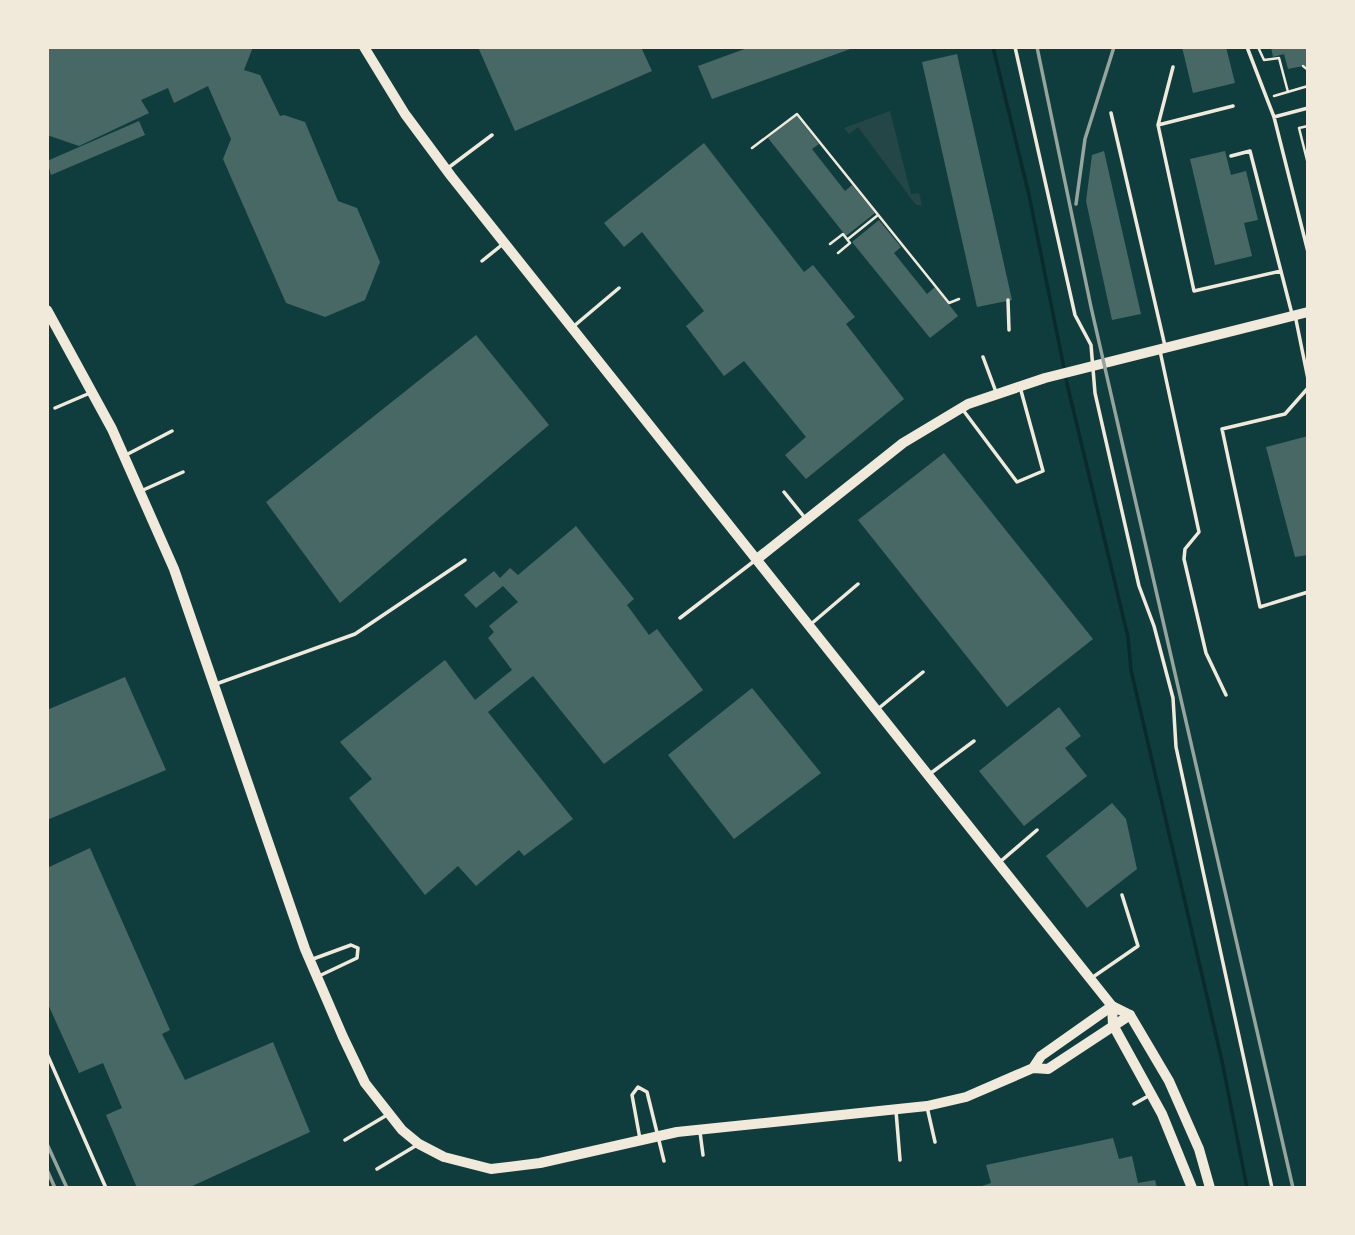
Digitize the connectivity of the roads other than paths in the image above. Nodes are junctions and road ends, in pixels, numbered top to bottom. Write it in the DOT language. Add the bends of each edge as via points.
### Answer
graph roads {
  1 [pos="364,47"];
  2 [pos="1014,47"];
  3 [pos="1247,47"];
  4 [pos="1173,68"];
  5 [pos="1233,106"];
  6 [pos="1308,108"];
  7 [pos="1111,113"];
  8 [pos="1274,117"];
  9 [pos="1158,125"];
  10 [pos="492,135"];
  11 [pos="1231,156"];
  12 [pos="446,169"];
  13 [pos="504,243"];
  14 [pos="1308,252"];
  15 [pos="482,261"];
  16 [pos="1281,271"];
  17 [pos="619,288"];
  18 [pos="1009,300"];
  19 [pos="47,310"];
  20 [pos="1308,312"];
  21 [pos="1294,315"];
  22 [pos="572,327"];
  23 [pos="1009,330"];
  24 [pos="1163,349"];
  25 [pos="983,357"];
  26 [pos="1090,366"];
  27 [pos="1308,379"];
  28 [pos="1020,386"];
  29 [pos="1308,388"];
  30 [pos="92,392"];
  31 [pos="997,394"];
  32 [pos="55,408"];
  33 [pos="962,408"];
  34 [pos="172,431"];
  35 [pos="124,456"];
  36 [pos="183,472"];
  37 [pos="140,492"];
  38 [pos="784,492"];
  39 [pos="806,520"];
  40 [pos="757,559"];
  41 [pos="465,560"];
  42 [pos="858,584"];
  43 [pos="1308,593"];
  44 [pos="680,618"];
  45 [pos="810,625"];
  46 [pos="923,672"];
  47 [pos="214,685"];
  48 [pos="1226,695"];
  49 [pos="877,710"];
  50 [pos="974,741"];
  51 [pos="929,774"];
  52 [pos="1037,830"];
  53 [pos="999,862"];
  54 [pos="1122,895"];
  55 [pos="310,960"];
  56 [pos="317,977"];
  57 [pos="1091,978"];
  58 [pos="1112,1006"];
  59 [pos="1130,1015"];
  60 [pos="1113,1025"];
  61 [pos="47,1054"];
  62 [pos="1033,1068"];
  63 [pos="1152,1094"];
  64 [pos="1134,1104"];
  65 [pos="927,1106"];
  66 [pos="896,1111"];
  67 [pos="387,1115"];
  68 [pos="699,1129"];
  69 [pos="656,1136"];
  70 [pos="639,1139"];
  71 [pos="345,1140"];
  72 [pos="935,1142"];
  73 [pos="419,1144"];
  74 [pos="704,1155"];
  75 [pos="900,1160"];
  76 [pos="664,1161"];
  77 [pos="377,1169"];
  78 [pos="107,1188"];
  79 [pos="1192,1188"];
  80 [pos="1210,1188"];
  81 [pos="1272,1188"];
  1 -- 12 [label="main road"];
  2 -- 26 [label="lane" via="1075,315 1091,345"];
  3 -- 8 [label="lane"];
  4 -- 9 [label="lane"];
  5 -- 9 [label="lane"];
  6 -- 8 [label="lane"];
  7 -- 24 [label="lane"];
  8 -- 14 [label="lane"];
  9 -- 16 [label="lane" via="1194,291"];
  10 -- 12 [label="lane"];
  11 -- 16 [label="lane" via="1250,151"];
  12 -- 13 [label="main road"];
  13 -- 15 [label="lane"];
  13 -- 22 [label="main road"];
  16 -- 21 [label="lane"];
  17 -- 22 [label="lane"];
  18 -- 23 [label="lane"];
  19 -- 30 [label="street"];
  20 -- 21 [label="street"];
  21 -- 24 [label="street"];
  21 -- 27 [label="lane"];
  22 -- 40 [label="main road"];
  24 -- 26 [label="street"];
  24 -- 48 [label="lane" via="1199,532 1185,549 1184,559 1206,653"];
  25 -- 31 [label="lane"];
  26 -- 28 [label="street"];
  26 -- 81 [label="lane" via="1139,586 1173,698 1176,747"];
  28 -- 31 [label="street"];
  28 -- 33 [label="lane" via="1043,471 1017,482"];
  29 -- 43 [label="lane" via="1285,414 1222,429 1260,607"];
  30 -- 32 [label="lane"];
  30 -- 35 [label="street"];
  31 -- 33 [label="street"];
  33 -- 39 [label="street" via="903,443"];
  34 -- 35 [label="lane"];
  35 -- 37 [label="street"];
  36 -- 37 [label="lane"];
  37 -- 47 [label="street" via="174,569"];
  38 -- 39 [label="lane"];
  39 -- 40 [label="street"];
  40 -- 44 [label="lane"];
  40 -- 45 [label="main road"];
  41 -- 47 [label="lane" via="355,634"];
  42 -- 45 [label="lane"];
  45 -- 49 [label="main road"];
  46 -- 49 [label="lane"];
  47 -- 55 [label="street"];
  49 -- 51 [label="main road"];
  50 -- 51 [label="lane"];
  51 -- 53 [label="main road"];
  52 -- 53 [label="lane"];
  53 -- 57 [label="main road"];
  54 -- 57 [label="lane" via="1138,946"];
  55 -- 56 [label="street"];
  55 -- 56 [label="lane" via="351,945 358,948 357,958"];
  56 -- 67 [label="street" via="365,1083"];
  57 -- 58 [label="main road"];
  58 -- 59 [label="main road"];
  58 -- 60 [label="main road"];
  58 -- 62 [label="street" via="1041,1056"];
  59 -- 60 [label="street"];
  59 -- 80 [label="main road" via="1181,1105"];
  60 -- 62 [label="street" via="1048,1069"];
  60 -- 63 [label="main road"];
  61 -- 78 [label="lane"];
  62 -- 65 [label="street" via="966,1097"];
  63 -- 64 [label="lane"];
  63 -- 79 [label="main road"];
  65 -- 66 [label="street"];
  65 -- 72 [label="lane"];
  66 -- 68 [label="street"];
  66 -- 75 [label="lane"];
  67 -- 71 [label="lane"];
  67 -- 73 [label="street"];
  68 -- 69 [label="street"];
  68 -- 74 [label="lane"];
  69 -- 70 [label="street"];
  69 -- 70 [label="lane" via="647,1092 638,1087 632,1095"];
  69 -- 76 [label="lane"];
  70 -- 73 [label="street" via="540,1163 491,1169 444,1157"];
  73 -- 77 [label="lane"];
}
